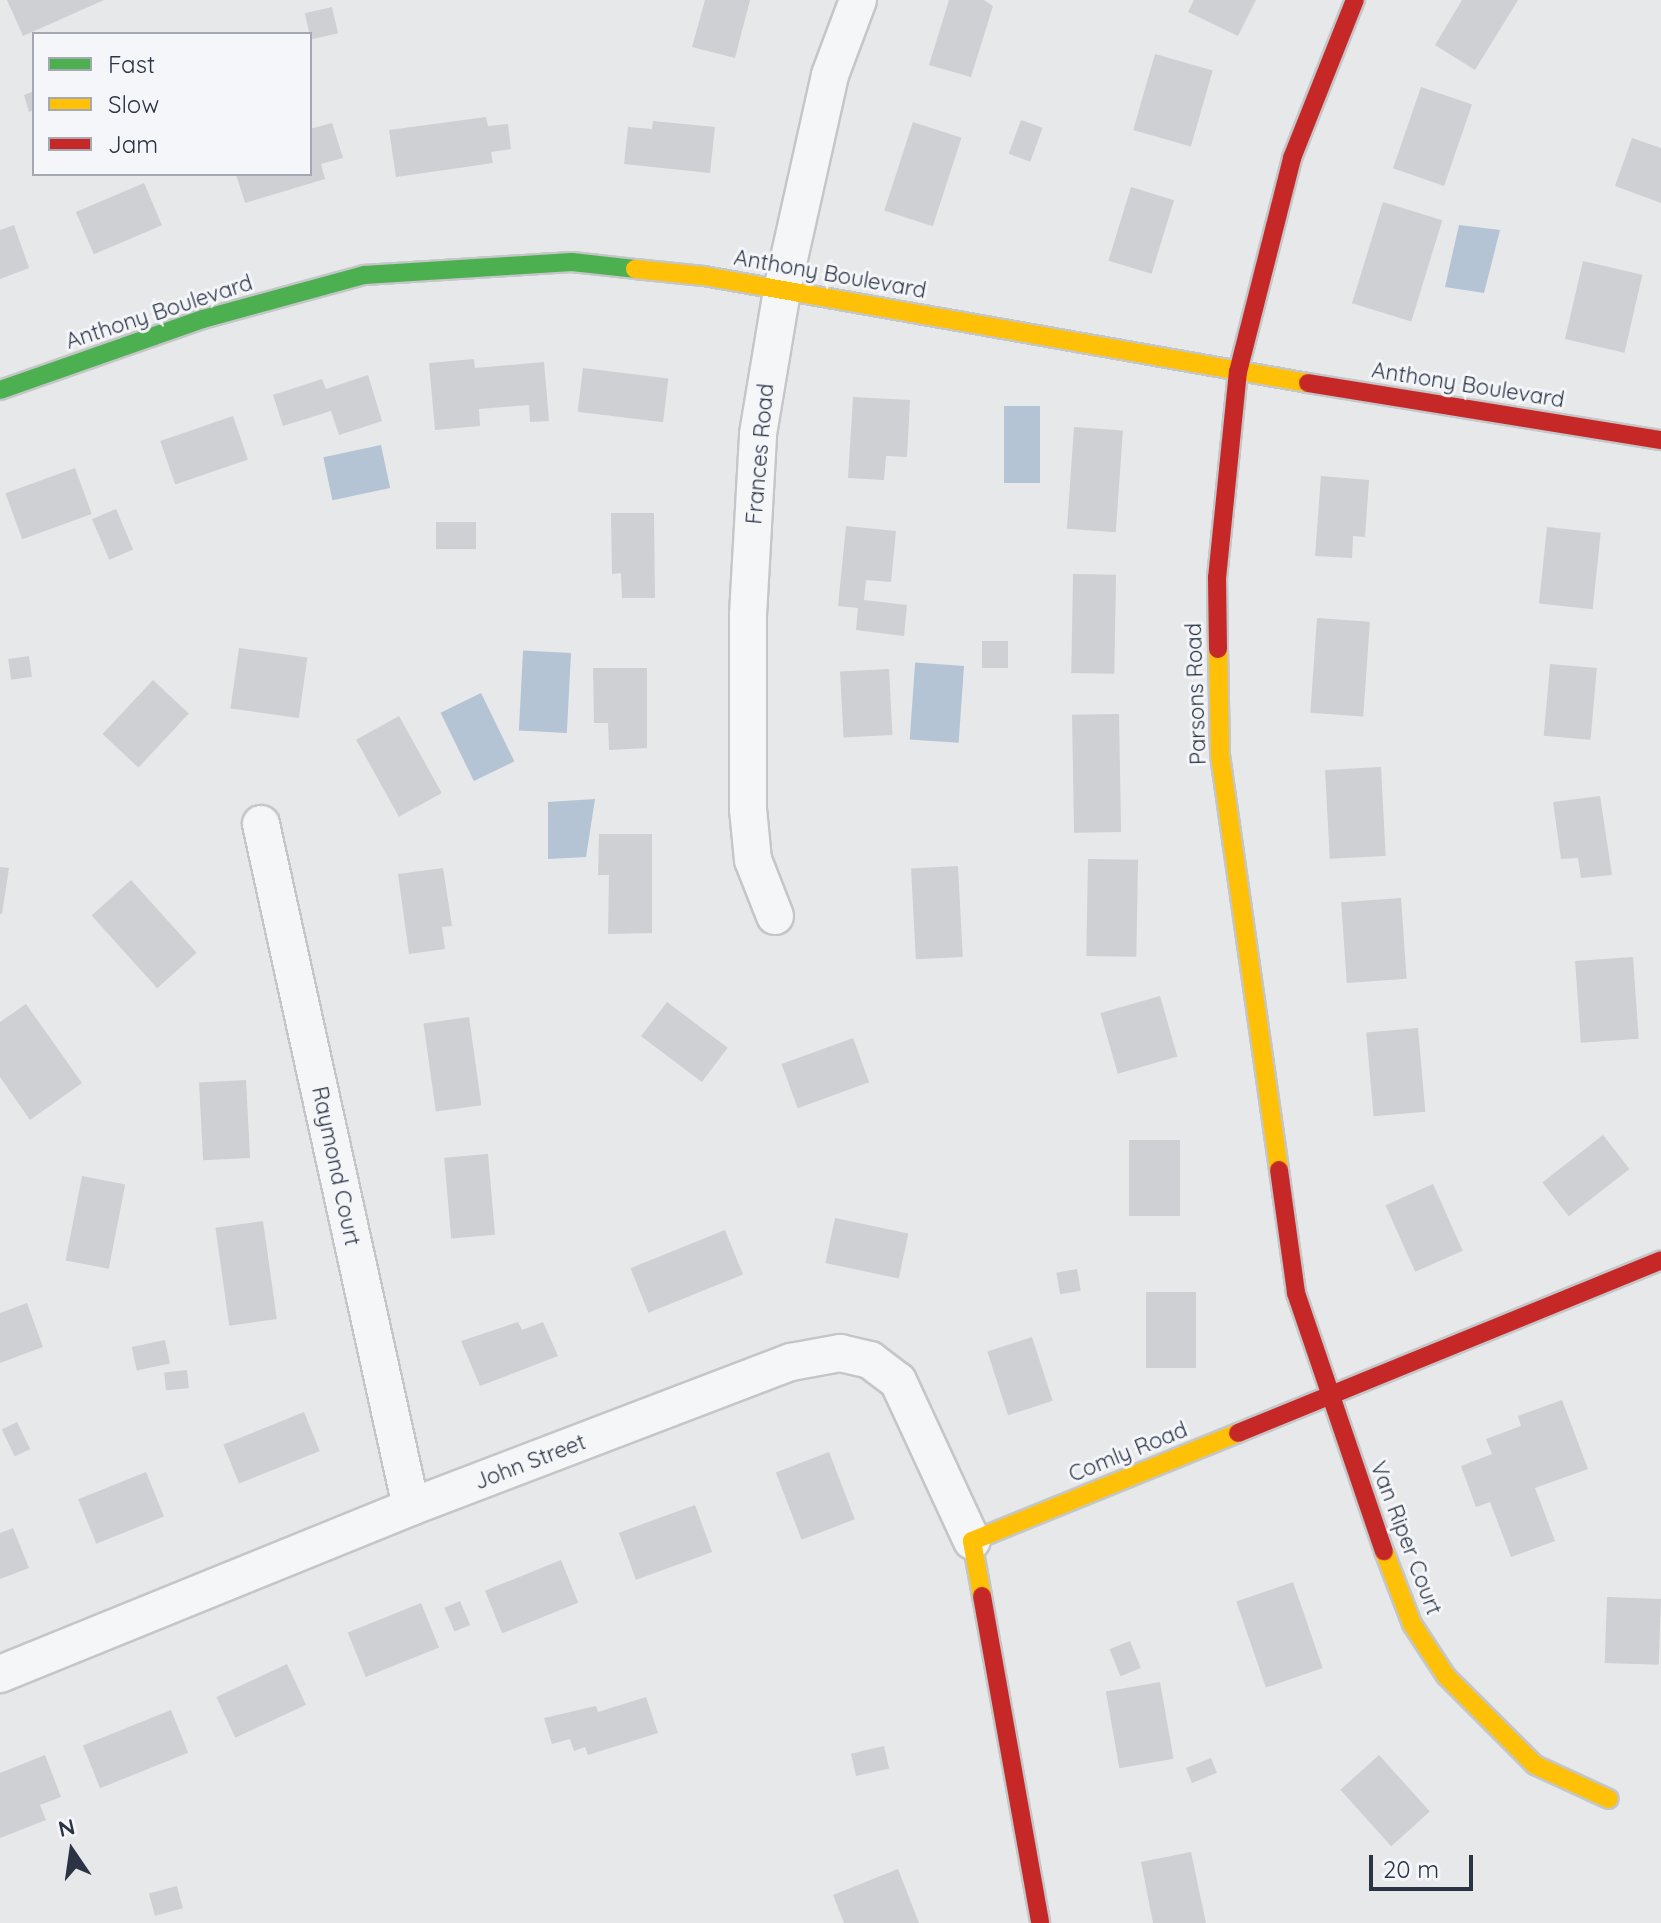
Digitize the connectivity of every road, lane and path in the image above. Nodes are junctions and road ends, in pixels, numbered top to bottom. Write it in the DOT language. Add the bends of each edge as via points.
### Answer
graph roads {
  1 [pos="858,0"];
  2 [pos="1355,0"];
  3 [pos="782,290"];
  4 [pos="1238,372"];
  5 [pos="0,390"];
  6 [pos="1661,440"];
  7 [pos="261,824"];
  8 [pos="775,916"];
  9 [pos="1661,1260"];
  10 [pos="1329,1396"];
  11 [pos="411,1507"];
  12 [pos="972,1541"];
  13 [pos="0,1674"];
  14 [pos="1609,1799"];
  15 [pos="1040,1923"];
  1 -- 3 [label="street, Frances Road" via="830,75"];
  2 -- 4 [label="street, Parsons Road" via="1292,158"];
  3 -- 4 [label="street, Anthony Boulevard"];
  3 -- 5 [label="street, Anthony Boulevard" via="572,262 364,275 203,319"];
  3 -- 8 [label="street, Frances Road" via="758,434 748,615 748,809 753,860"];
  4 -- 6 [label="street, Anthony Boulevard"];
  4 -- 10 [label="street, Parsons Road" via="1217,578 1220,755 1296,1293"];
  7 -- 11 [label="street, Raymond Court"];
  9 -- 10 [label="street, Comly Road"];
  10 -- 12 [label="street, Comly Road"];
  10 -- 14 [label="street, Van Riper Court" via="1412,1624 1446,1676 1535,1765"];
  11 -- 12 [label="street, John Street" via="791,1362 840,1353 870,1360 898,1381"];
  11 -- 13 [label="street, John Street"];
  12 -- 15 [label="street"];
}
